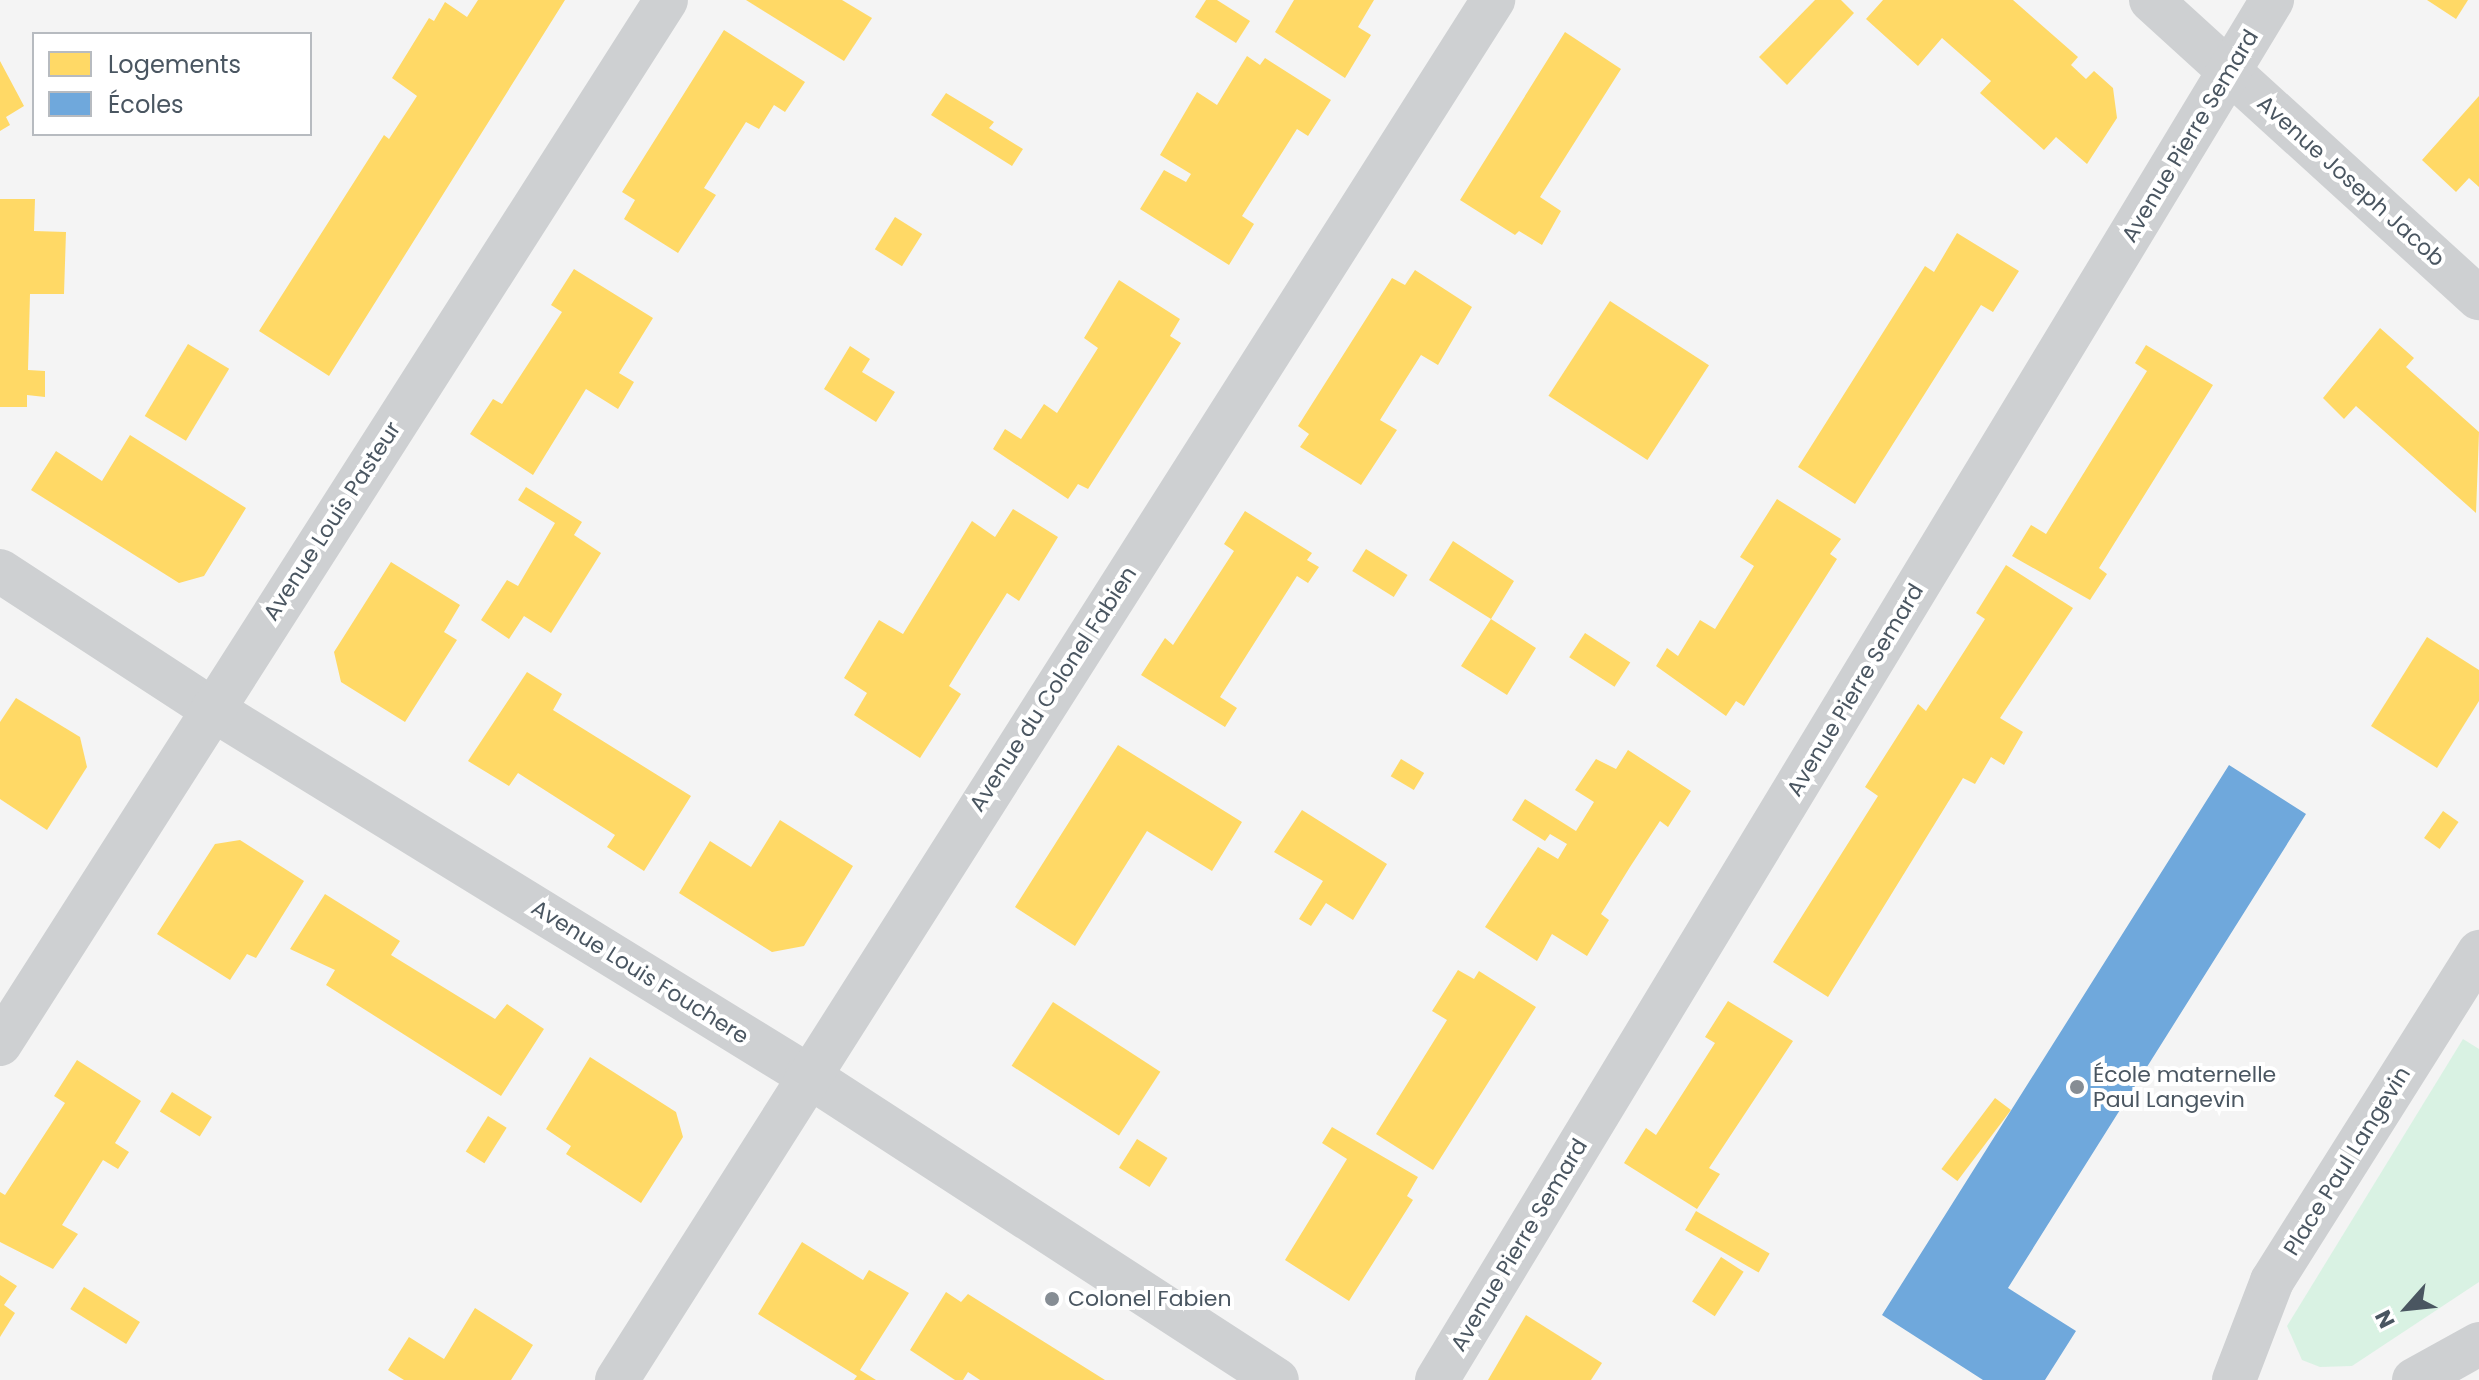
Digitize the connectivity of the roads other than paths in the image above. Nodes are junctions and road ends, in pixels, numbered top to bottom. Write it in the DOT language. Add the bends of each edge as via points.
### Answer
graph roads {
  1 [pos="666,0"];
  2 [pos="1493,0"];
  3 [pos="2151,0"];
  4 [pos="2272,0"];
  5 [pos="2230,70"];
  6 [pos="2479,298"];
  7 [pos="0,571"];
  8 [pos="212,709"];
  9 [pos="2479,952"];
  10 [pos="0,1044"];
  11 [pos="807,1075"];
  12 [pos="2479,1344"];
  13 [pos="617,1380"];
  14 [pos="1277,1380"];
  15 [pos="1437,1380"];
  16 [pos="2234,1380"];
  17 [pos="2414,1380"];
  1 -- 8 [label="street, Avenue Louis Pasteur"];
  2 -- 11 [label="street, Avenue du Colonel Fabien"];
  3 -- 5 [label="street, Avenue Joseph Jacob"];
  4 -- 5 [label="street, Avenue Pierre Semard"];
  5 -- 6 [label="street, Avenue Joseph Jacob"];
  5 -- 15 [label="street, Avenue Pierre Semard"];
  7 -- 8 [label="street, Avenue Louis Fouchere"];
  8 -- 10 [label="street, Avenue Louis Pasteur"];
  8 -- 11 [label="street, Avenue Louis Fouchere"];
  9 -- 16 [label="street, Place Paul Langevin" via="2272,1281"];
  11 -- 13 [label="street, Avenue du Colonel Fabien"];
  11 -- 14 [label="street, Avenue Louis Fouchere"];
  12 -- 17 [label="street"];
}
